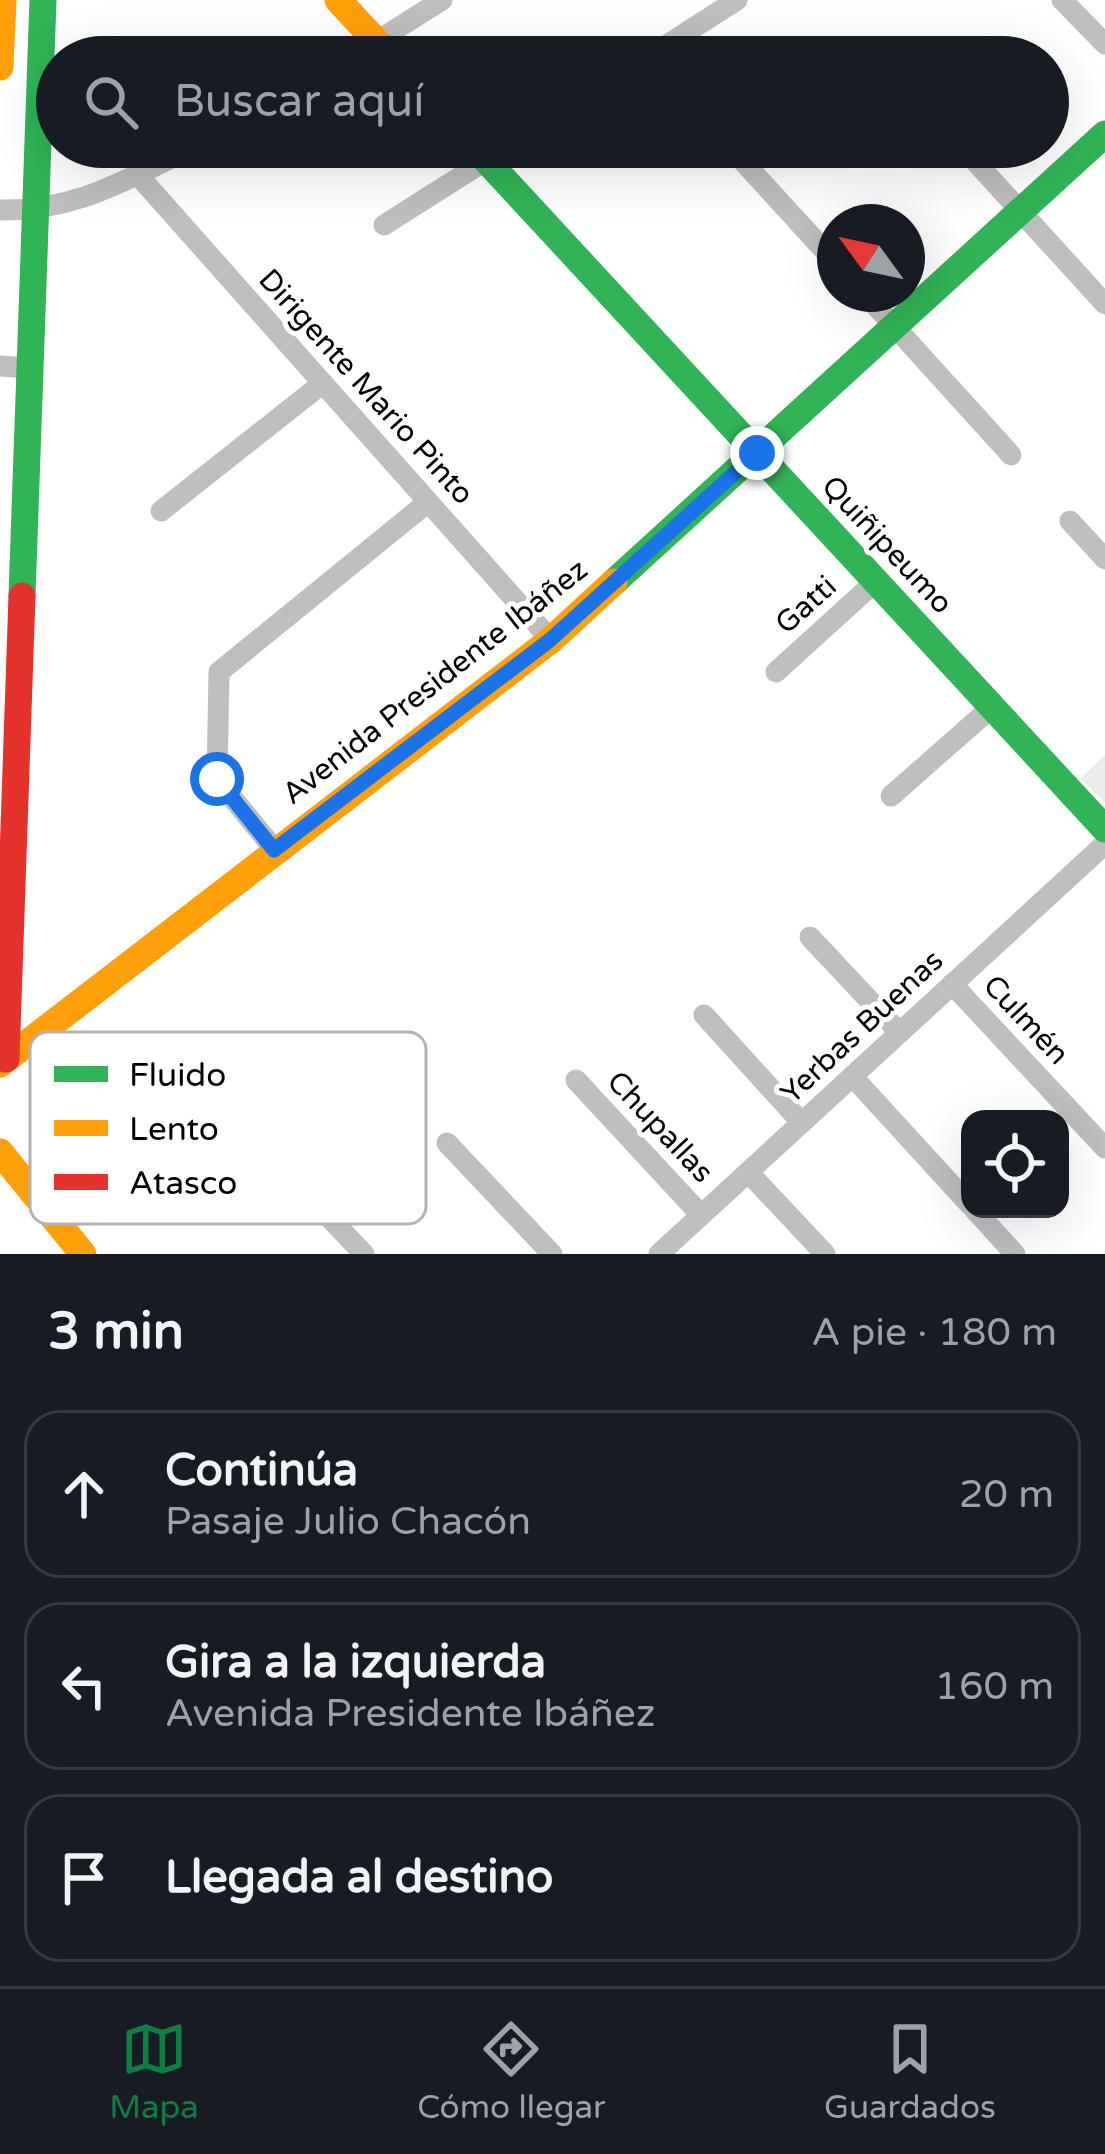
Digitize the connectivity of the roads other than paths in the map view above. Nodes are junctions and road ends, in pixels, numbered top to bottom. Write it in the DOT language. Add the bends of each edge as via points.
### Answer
graph roads {
  1 [pos="3,0"];
  2 [pos="43,0"];
  3 [pos="338,0"];
  4 [pos="442,0"];
  5 [pos="737,0"];
  6 [pos="1063,0"];
  7 [pos="42,36"];
  8 [pos="362,36"];
  9 [pos="394,36"];
  10 [pos="681,36"];
  11 [pos="1105,44"];
  12 [pos="0,48"];
  13 [pos="36,49"];
  14 [pos="0,68"];
  15 [pos="1105,134"];
  16 [pos="1069,167"];
  17 [pos="37,168"];
  18 [pos="150,168"];
  19 [pos="465,168"];
  20 [pos="504,168"];
  21 [pos="749,168"];
  22 [pos="981,168"];
  23 [pos="1068,168"];
  24 [pos="137,174"];
  25 [pos="0,210"];
  26 [pos="36,210"];
  27 [pos="1020,212"];
  28 [pos="384,225"];
  29 [pos="817,242"];
  30 [pos="1105,304"];
  31 [pos="881,312"];
  32 [pos="895,327"];
  33 [pos="0,366"];
  34 [pos="30,368"];
  35 [pos="323,383"];
  36 [pos="757,453"];
  37 [pos="1011,455"];
  38 [pos="428,502"];
  39 [pos="160,511"];
  40 [pos="1070,521"];
  41 [pos="12,527"];
  42 [pos="1105,559"];
  43 [pos="875,582"];
  44 [pos="550,640"];
  45 [pos="776,672"];
  46 [pos="9,693"];
  47 [pos="992,707"];
  48 [pos="891,796"];
  49 [pos="1105,829"];
  50 [pos="1105,844"];
  51 [pos="274,850"];
  52 [pos="810,938"];
  53 [pos="952,984"];
  54 [pos="704,1015"];
  55 [pos="41,1032"];
  56 [pos="900,1033"];
  57 [pos="30,1041"];
  58 [pos="3,1062"];
  59 [pos="852,1076"];
  60 [pos="576,1080"];
  61 [pos="802,1123"];
  62 [pos="447,1143"];
  63 [pos="1105,1148"];
  64 [pos="0,1152"];
  65 [pos="748,1172"];
  66 [pos="30,1189"];
  67 [pos="961,1195"];
  68 [pos="701,1215"];
  69 [pos="982,1218"];
  70 [pos="59,1224"];
  71 [pos="335,1224"];
  72 [pos="83,1254"];
  73 [pos="364,1254"];
  74 [pos="552,1254"];
  75 [pos="658,1254"];
  76 [pos="825,1254"];
  77 [pos="1016,1254"];
  1 -- 12 [label="street"];
  2 -- 7 [label="street"];
  3 -- 8 [label="street"];
  4 -- 9 [label="street"];
  5 -- 10 [label="street"];
  6 -- 11 [label="street"];
  12 -- 13 [label="street"];
  12 -- 14 [label="street"];
  15 -- 16 [label="street, Avenida Presidente Ibáñez"];
  17 -- 26 [label="street"];
  18 -- 24 [label="street"];
  19 -- 28 [label="street"];
  20 -- 36 [label="street, Quiñipeumo"];
  21 -- 29 [label="street"];
  22 -- 27 [label="street"];
  23 -- 27 [label="street, Avenida Presidente Ibáñez"];
  24 -- 26 [label="street"];
  24 -- 35 [label="street, Dirigente Mario Pinto"];
  25 -- 26 [label="street"];
  26 -- 34 [label="street"];
  27 -- 30 [label="street"];
  27 -- 32 [label="street, Avenida Presidente Ibáñez"];
  31 -- 32 [label="street"];
  32 -- 36 [label="street, Avenida Presidente Ibáñez"];
  32 -- 37 [label="street"];
  33 -- 34 [label="street"];
  34 -- 41 [label="street"];
  35 -- 38 [label="street, Dirigente Mario Pinto"];
  35 -- 39 [label="street"];
  36 -- 43 [label="street, Quiñipeumo"];
  36 -- 44 [label="street, Avenida Presidente Ibáñez"];
  38 -- 44 [label="street, Dirigente Mario Pinto"];
  38 -- 51 [label="street" via="219,672 217,779"];
  40 -- 42 [label="street"];
  41 -- 46 [label="street"];
  43 -- 45 [label="street, Gatti"];
  43 -- 47 [label="street, Quiñipeumo"];
  44 -- 51 [label="street, Avenida Presidente Ibáñez"];
  46 -- 58 [label="street"];
  47 -- 48 [label="street"];
  47 -- 49 [label="street, Quiñipeumo"];
  50 -- 53 [label="street, Yerbas Buenas"];
  51 -- 55 [label="street, Avenida Presidente Ibáñez"];
  52 -- 56 [label="street"];
  53 -- 56 [label="street, Yerbas Buenas"];
  53 -- 63 [label="street, Culmén"];
  54 -- 61 [label="street"];
  56 -- 59 [label="street, Yerbas Buenas"];
  57 -- 58 [label="street, Avenida Presidente Ibáñez"];
  59 -- 61 [label="street, Yerbas Buenas"];
  59 -- 67 [label="street"];
  60 -- 68 [label="street, Chupallas"];
  61 -- 65 [label="street, Yerbas Buenas"];
  62 -- 74 [label="street"];
  64 -- 66 [label="street"];
  65 -- 68 [label="street, Yerbas Buenas"];
  65 -- 76 [label="street"];
  68 -- 75 [label="street, Yerbas Buenas"];
  69 -- 77 [label="street"];
  70 -- 72 [label="street"];
  71 -- 73 [label="street"];
}
